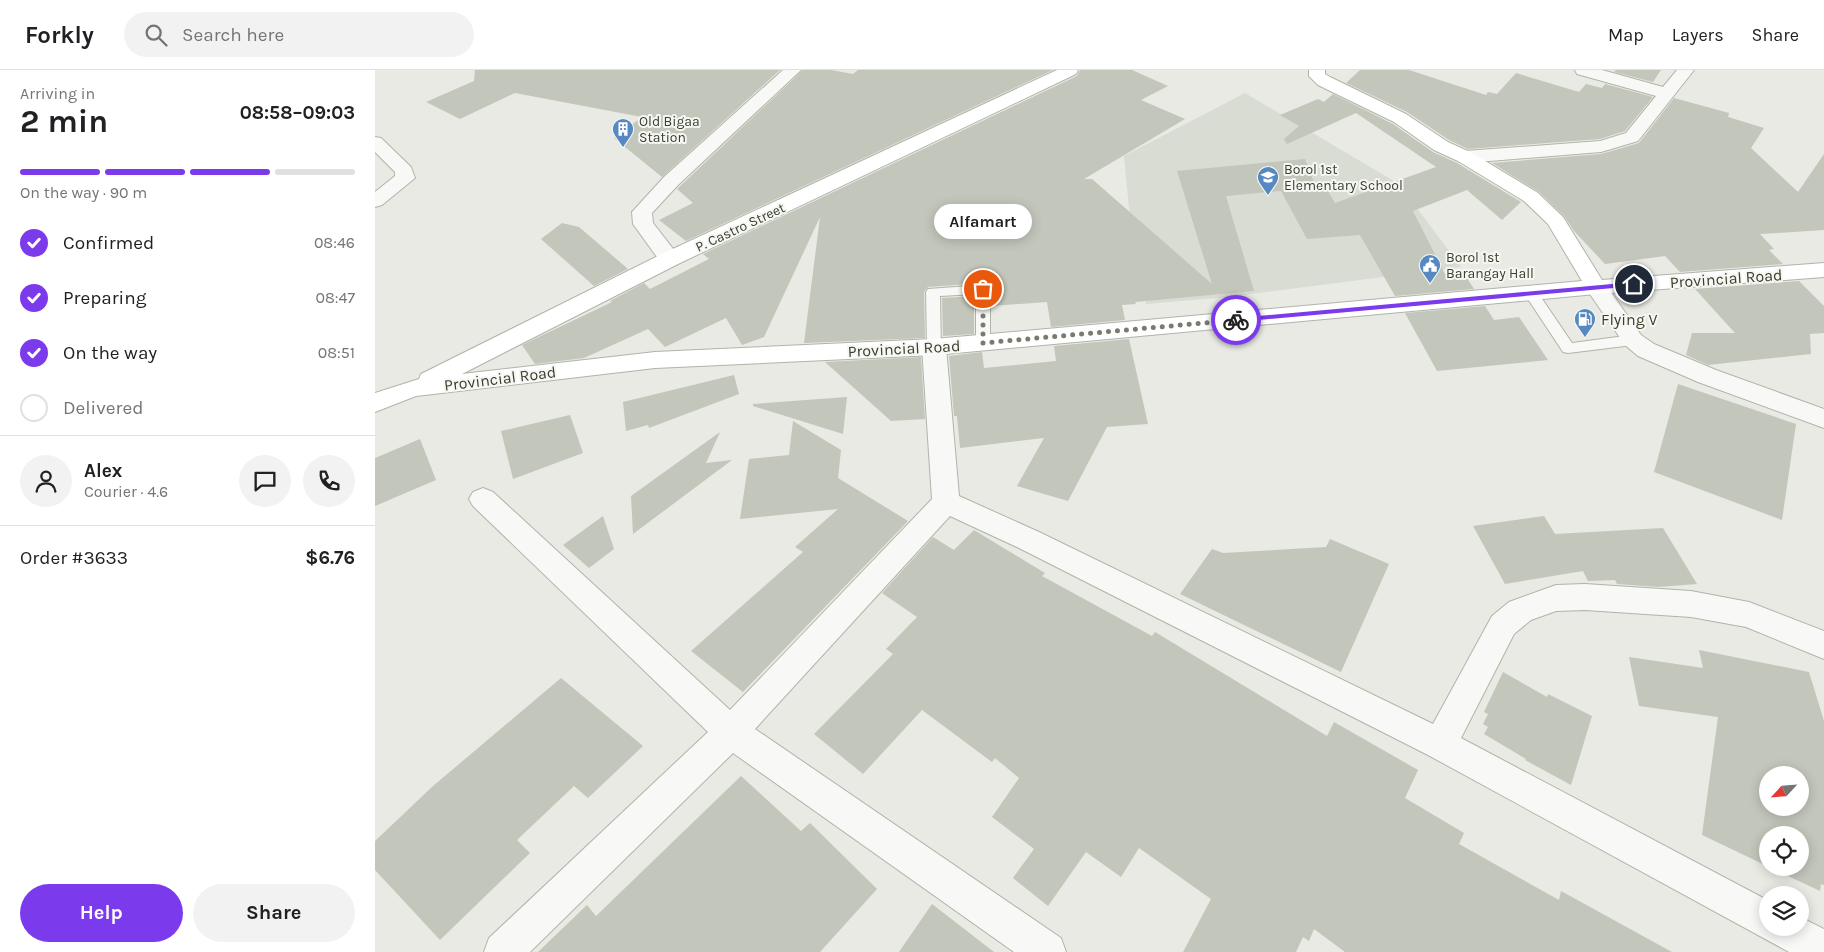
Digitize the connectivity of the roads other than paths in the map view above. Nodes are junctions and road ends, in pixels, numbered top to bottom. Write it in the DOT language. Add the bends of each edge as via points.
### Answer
graph roads {
  1 [pos="793,70"];
  2 [pos="1070,70"];
  3 [pos="1317,70"];
  4 [pos="1583,70"];
  5 [pos="1686,70"];
  6 [pos="1666,93"];
  7 [pos="375,142"];
  8 [pos="1465,157"];
  9 [pos="375,201"];
  10 [pos="670,260"];
  11 [pos="1824,270"];
  12 [pos="1596,287"];
  13 [pos="1531,293"];
  14 [pos="1633,340"];
  15 [pos="983,343"];
  16 [pos="934,347"];
  17 [pos="413,388"];
  18 [pos="375,403"];
  19 [pos="1824,418"];
  20 [pos="483,499"];
  21 [pos="946,502"];
  22 [pos="1824,645"];
  23 [pos="731,732"];
  24 [pos="1440,744"];
  25 [pos="1759,916"];
  26 [pos="1797,936"];
  27 [pos="1824,950"];
  28 [pos="503,952"];
  29 [pos="1047,952"];
  1 -- 10 [label="street" via="671,181 642,212 643,224"];
  2 -- 10 [label="main road, P. Castro Street"];
  3 -- 8 [label="main road" via="1317,76 1324,81 1400,118 1441,146"];
  4 -- 6 [label="street"];
  5 -- 6 [label="street"];
  6 -- 8 [label="street" via="1632,137 1618,142"];
  7 -- 9 [label="street" via="404,171 405,178"];
  8 -- 12 [label="main road" via="1531,197 1556,221"];
  10 -- 17 [label="main road, P. Castro Street"];
  11 -- 12 [label="main road, Provincial Road"];
  12 -- 13 [label="main road, Provincial Road"];
  12 -- 14 [label="street"];
  13 -- 14 [label="lane" via="1568,348"];
  13 -- 15 [label="main road, Provincial Road"];
  14 -- 19 [label="street" via="1669,361"];
  15 -- 16 [label="main road, Provincial Road"];
  15 -- 16 [label="lane" via="983,289 933,292"];
  16 -- 17 [label="main road, Provincial Road" via="655,360"];
  16 -- 21 [label="street"];
  17 -- 18 [label="main road, Provincial Road"];
  20 -- 23 [label="street"];
  21 -- 23 [label="street"];
  21 -- 24 [label="street"];
  22 -- 24 [label="street" via="1749,615 1691,604 1556,598 1520,611 1503,625"];
  23 -- 28 [label="street"];
  23 -- 29 [label="street"];
  24 -- 25 [label="street"];
  26 -- 27 [label="street"];
}
